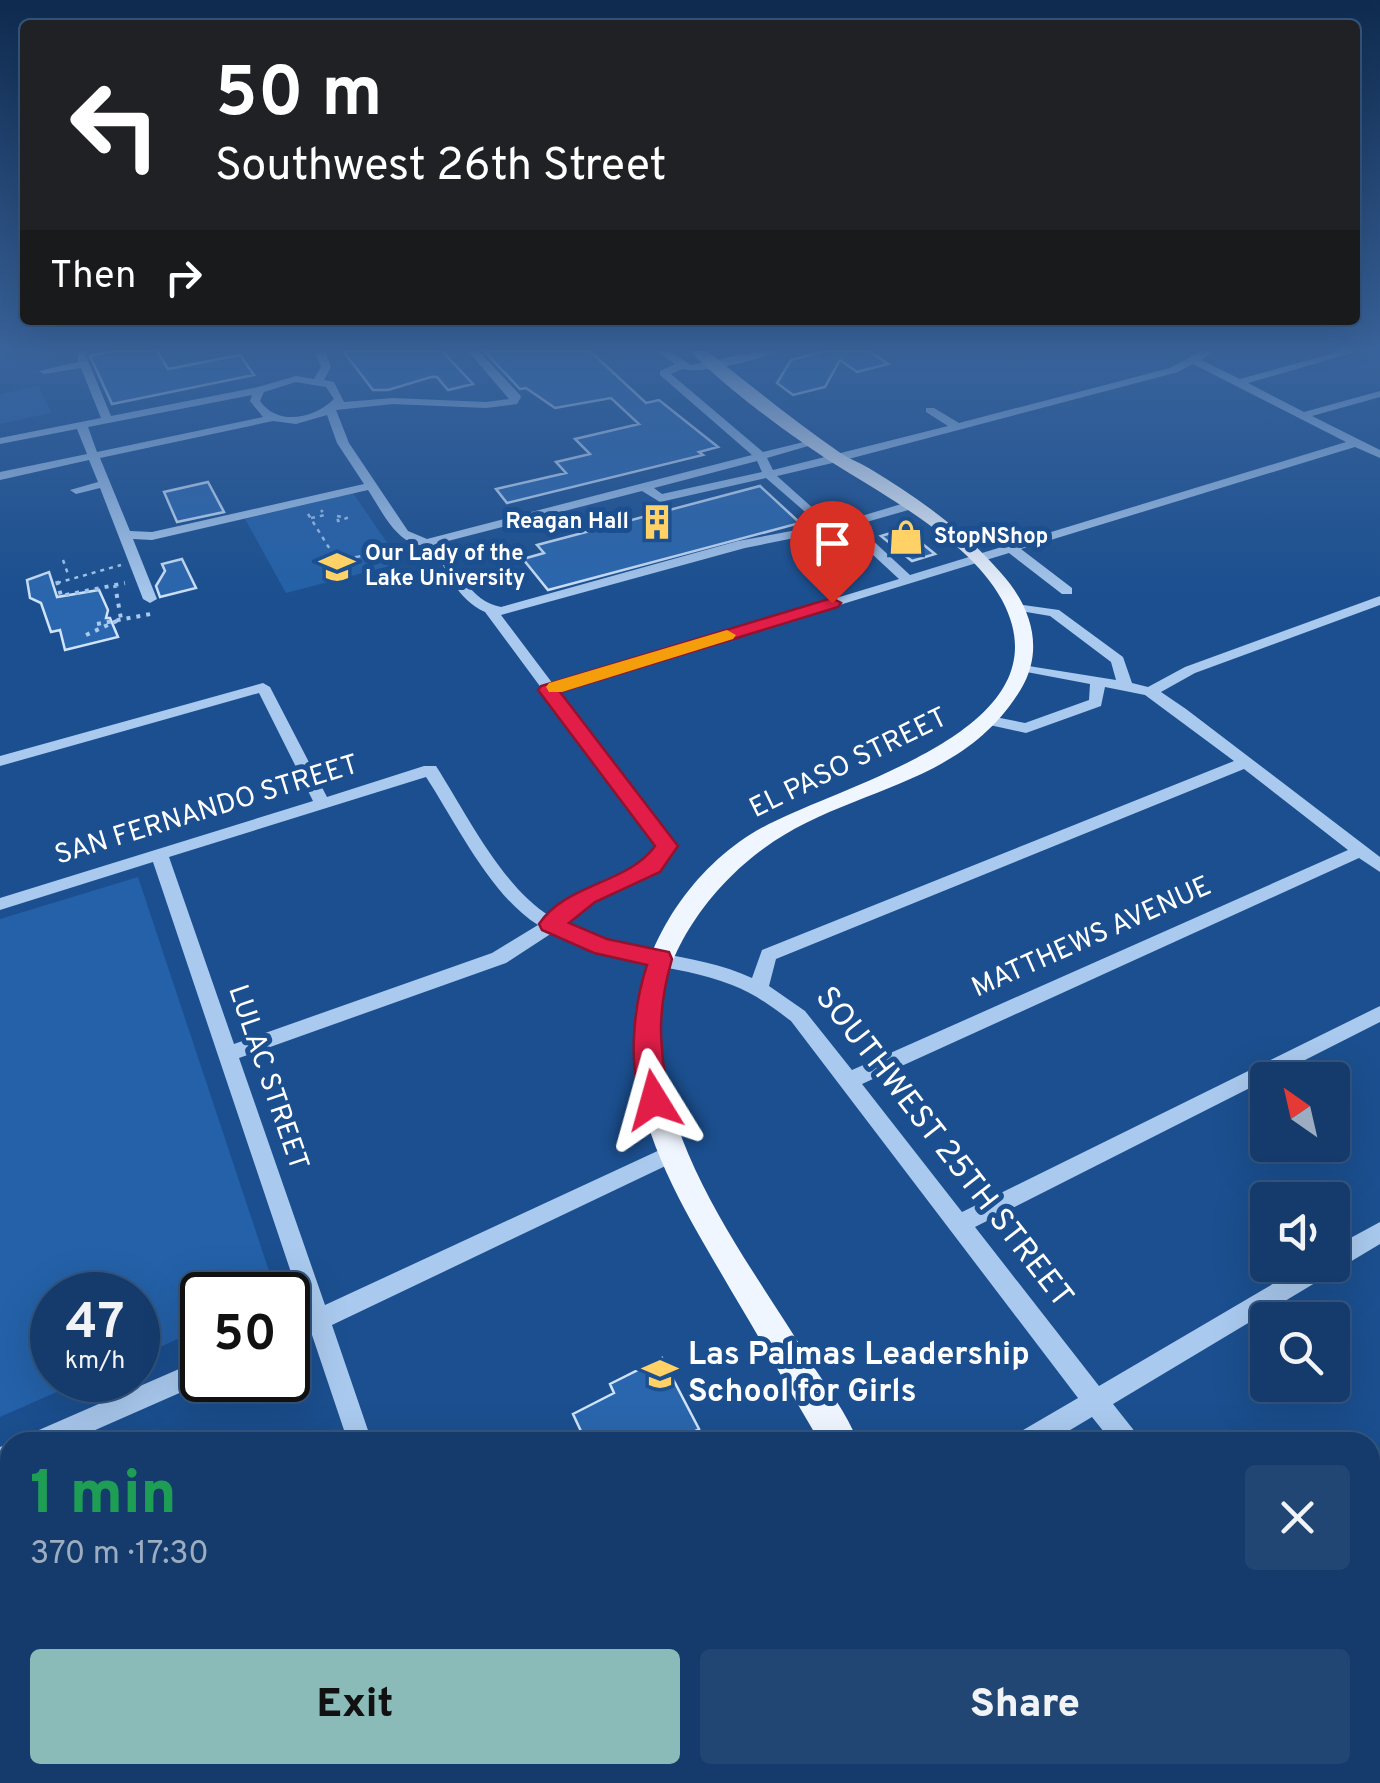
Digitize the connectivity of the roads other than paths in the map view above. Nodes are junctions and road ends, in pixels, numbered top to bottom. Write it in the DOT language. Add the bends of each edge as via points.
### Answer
graph roads {
  1 [pos="34,434"];
  2 [pos="84,434"];
  3 [pos="195,434"];
  4 [pos="340,434"];
  5 [pos="735,434"];
  6 [pos="806,434"];
  7 [pos="814,434"];
  8 [pos="933,434"];
  9 [pos="1339,434"];
  10 [pos="0,441"];
  11 [pos="816,442"];
  12 [pos="1356,443"];
  13 [pos="1377,451"];
  14 [pos="92,456"];
  15 [pos="760,456"];
  16 [pos="844,457"];
  17 [pos="771,472"];
  18 [pos="0,476"];
  19 [pos="104,484"];
  20 [pos="371,486"];
  21 [pos="645,487"];
  22 [pos="76,490"];
  23 [pos="908,506"];
  24 [pos="810,513"];
  25 [pos="847,524"];
  26 [pos="125,534"];
  27 [pos="437,541"];
  28 [pos="1011,548"];
  29 [pos="977,559"];
  30 [pos="908,580"];
  31 [pos="1380,600"];
  32 [pos="153,606"];
  33 [pos="1014,606"];
  34 [pos="1039,610"];
  35 [pos="492,614"];
  36 [pos="1022,667"];
  37 [pos="1098,681"];
  38 [pos="1125,686"];
  39 [pos="548,690"];
  40 [pos="1150,692"];
  41 [pos="990,721"];
  42 [pos="0,761"];
  43 [pos="1246,762"];
  44 [pos="430,770"];
  45 [pos="322,804"];
  46 [pos="1360,851"];
  47 [pos="159,854"];
  48 [pos="1380,866"];
  49 [pos="0,904"];
  50 [pos="550,924"];
  51 [pos="660,959"];
  52 [pos="759,987"];
  53 [pos="1380,1013"];
  54 [pos="230,1052"];
  55 [pos="850,1080"];
  56 [pos="672,1154"];
  57 [pos="960,1224"];
  58 [pos="1380,1232"];
  59 [pos="1350,1250"];
  60 [pos="1296,1282"];
  61 [pos="320,1320"];
  62 [pos="310,1324"];
  63 [pos="180,1382"];
  64 [pos="1095,1402"];
  65 [pos="64,1432"];
  66 [pos="357,1432"];
  67 [pos="834,1432"];
  68 [pos="1044,1432"];
  69 [pos="1118,1432"];
  1 -- 10 [label="street"];
  2 -- 14 [label="street"];
  3 -- 14 [label="street"];
  4 -- 20 [label="street"];
  5 -- 15 [label="street"];
  6 -- 11 [label="main road"];
  7 -- 16 [label="main road"];
  8 -- 16 [label="street"];
  9 -- 12 [label="street"];
  11 -- 15 [label="street"];
  11 -- 16 [label="main road"];
  12 -- 13 [label="street"];
  12 -- 28 [label="street"];
  14 -- 18 [label="street"];
  14 -- 19 [label="street"];
  15 -- 17 [label="street"];
  15 -- 21 [label="street"];
  16 -- 17 [label="street"];
  16 -- 23 [label="main road"];
  17 -- 21 [label="street" via="660,498"];
  17 -- 24 [label="street"];
  19 -- 22 [label="street"];
  19 -- 26 [label="street"];
  20 -- 26 [label="street" via="152,536"];
  20 -- 27 [label="street" via="403,534"];
  21 -- 27 [label="street"];
  23 -- 25 [label="street"];
  23 -- 29 [label="main road"];
  25 -- 30 [label="street"];
  25 -- 35 [label="street" via="743,544"];
  26 -- 32 [label="street"];
  27 -- 35 [label="street" via="467,594"];
  28 -- 29 [label="street"];
  28 -- 34 [label="street" via="1067,591 1048,597"];
  29 -- 30 [label="street"];
  29 -- 33 [label="main road"];
  30 -- 39 [label="street"];
  31 -- 40 [label="street" via="1190,670"];
  33 -- 34 [label="street"];
  33 -- 36 [label="main road" via="1024,639"];
  34 -- 38 [label="street" via="1054,613 1118,660"];
  35 -- 39 [label="street"];
  36 -- 37 [label="street"];
  36 -- 41 [label="main road, EL PASO STREET"];
  37 -- 38 [label="street"];
  37 -- 41 [label="street" via="1096,703 1026,728"];
  38 -- 40 [label="street"];
  39 -- 50 [label="street" via="667,846 652,867 587,896"];
  40 -- 43 [label="street"];
  41 -- 51 [label="main road, EL PASO STREET" via="918,768 833,800 754,842 708,888"];
  42 -- 45 [label="street" via="263,688"];
  43 -- 46 [label="street"];
  43 -- 52 [label="street" via="768,955"];
  44 -- 45 [label="street, SAN FERNANDO STREET"];
  44 -- 50 [label="street, SOUTHWEST 25TH STREET" via="507,882"];
  45 -- 47 [label="street, SAN FERNANDO STREET"];
  46 -- 48 [label="street"];
  46 -- 55 [label="street, MATTHEWS AVENUE"];
  47 -- 49 [label="street, SAN FERNANDO STREET"];
  47 -- 54 [label="street, LULAC STREET"];
  50 -- 51 [label="street, SOUTHWEST 25TH STREET" via="602,947"];
  50 -- 54 [label="street" via="499,958"];
  51 -- 52 [label="street, SOUTHWEST 25TH STREET"];
  51 -- 56 [label="main road, EL PASO STREET" via="648,1002 647,1044 654,1100"];
  52 -- 55 [label="street, SOUTHWEST 25TH STREET" via="798,1016"];
  53 -- 57 [label="street"];
  54 -- 61 [label="street, LULAC STREET"];
  55 -- 57 [label="street, SOUTHWEST 25TH STREET"];
  56 -- 61 [label="street"];
  56 -- 67 [label="main road, EL PASO STREET"];
  57 -- 64 [label="street, SOUTHWEST 25TH STREET"];
  58 -- 59 [label="street"];
  60 -- 64 [label="street"];
  61 -- 62 [label="street"];
  61 -- 66 [label="street, LULAC STREET"];
  63 -- 65 [label="street"];
  64 -- 68 [label="street"];
  64 -- 69 [label="street, SOUTHWEST 25TH STREET"];
}
